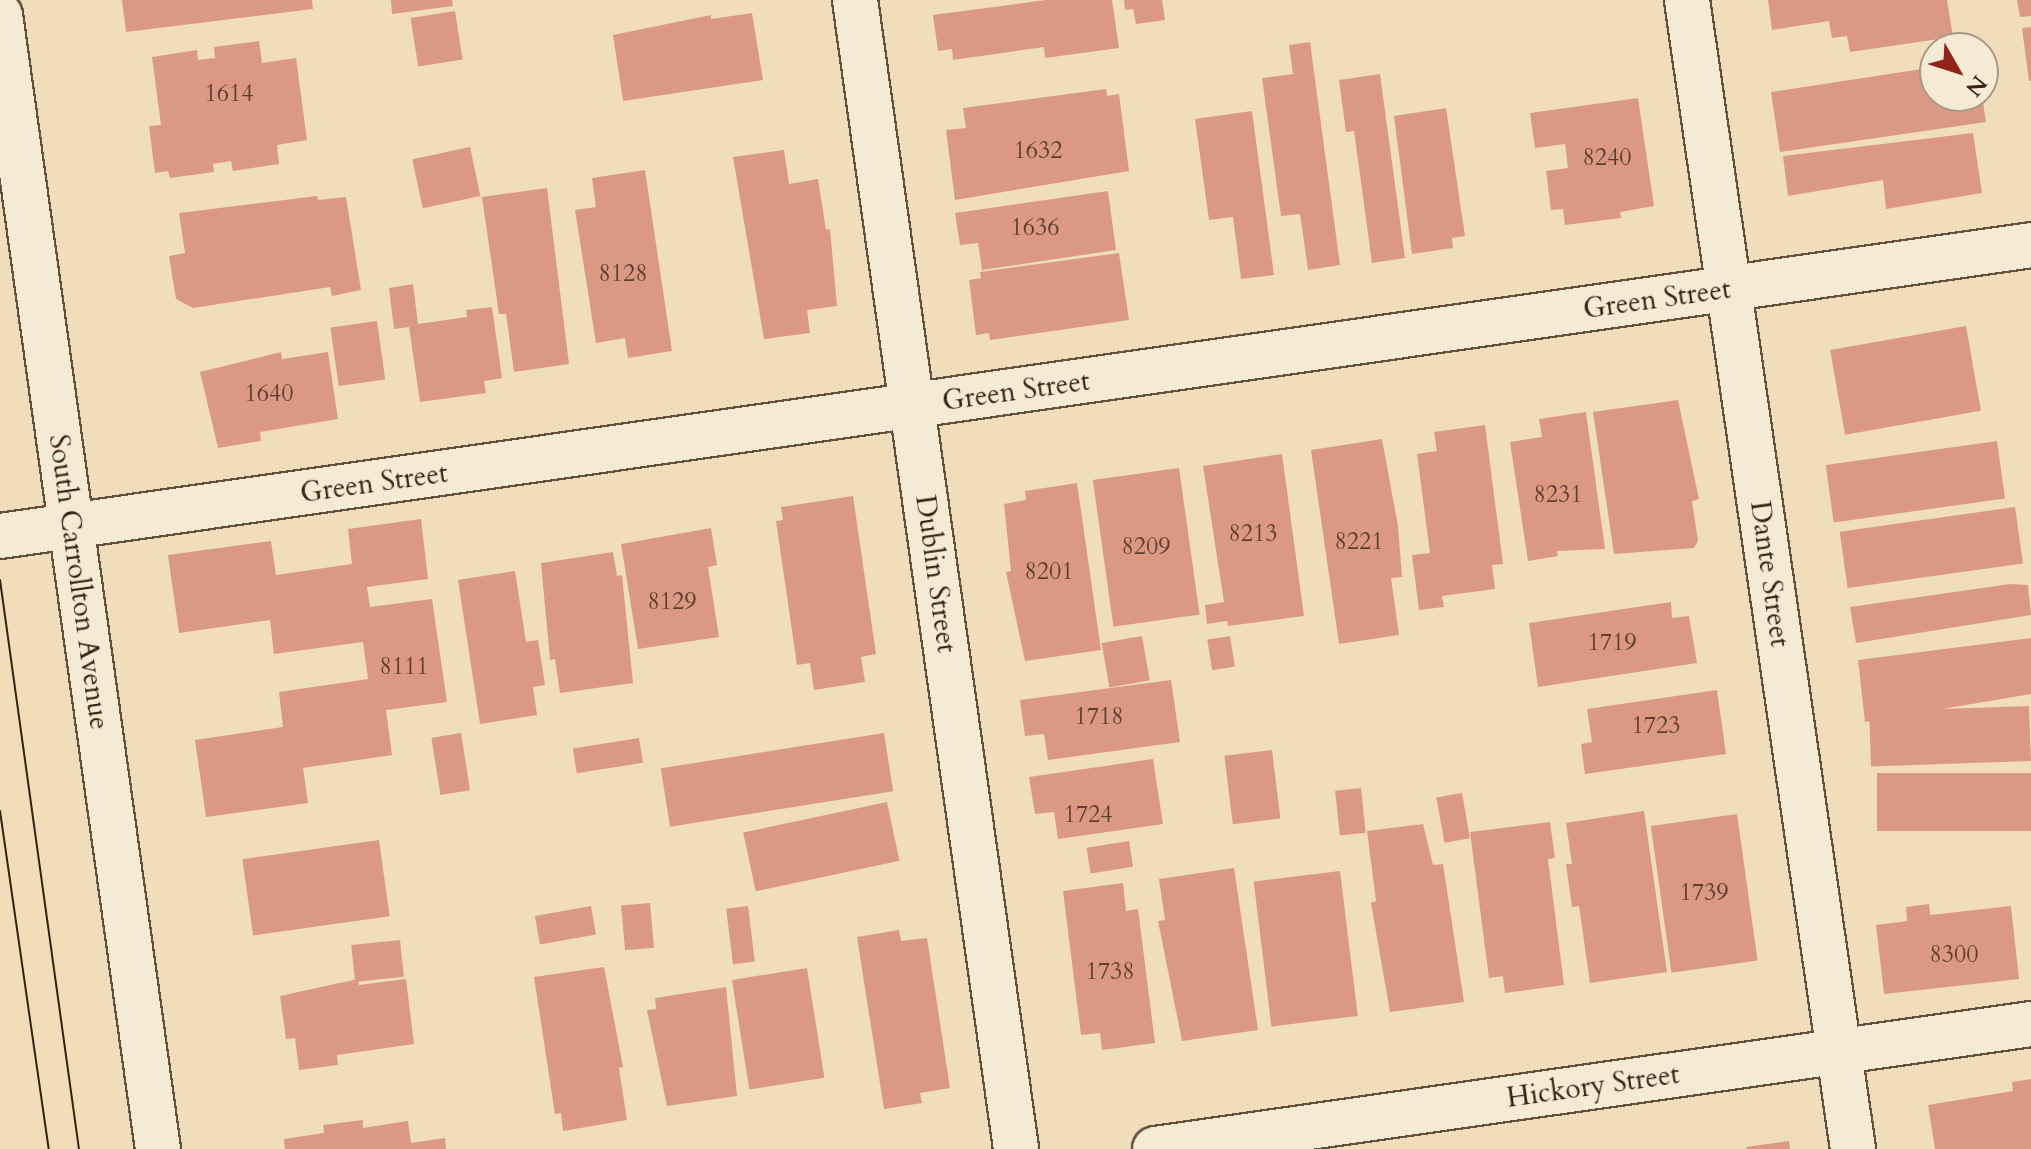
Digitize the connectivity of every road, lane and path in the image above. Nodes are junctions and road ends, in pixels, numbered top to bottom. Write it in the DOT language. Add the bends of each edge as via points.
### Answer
graph roads {
  1 [pos="855,0"];
  2 [pos="1687,0"];
  3 [pos="0,15"];
  4 [pos="2031,245"];
  5 [pos="1729,289"];
  6 [pos="912,406"];
  7 [pos="71,526"];
  8 [pos="0,536"];
  9 [pos="2031,1024"];
  10 [pos="1839,1051"];
  11 [pos="158,1149"];
  12 [pos="1016,1149"];
  13 [pos="1155,1149"];
  14 [pos="1853,1149"];
  1 -- 6 [label="street, Dublin Street"];
  2 -- 5 [label="street, Dante Street"];
  3 -- 7 [label="street, South Carrollton Avenue"];
  4 -- 5 [label="street, Green Street"];
  5 -- 6 [label="street, Green Street"];
  5 -- 10 [label="street, Dante Street"];
  6 -- 7 [label="street, Green Street"];
  6 -- 12 [label="street, Dublin Street"];
  7 -- 8 [label="street, Green Street"];
  7 -- 11 [label="street, South Carrollton Avenue"];
  9 -- 10 [label="street, Hickory Street"];
  10 -- 13 [label="street, Hickory Street"];
  10 -- 14 [label="street, Dante Street"];
}
